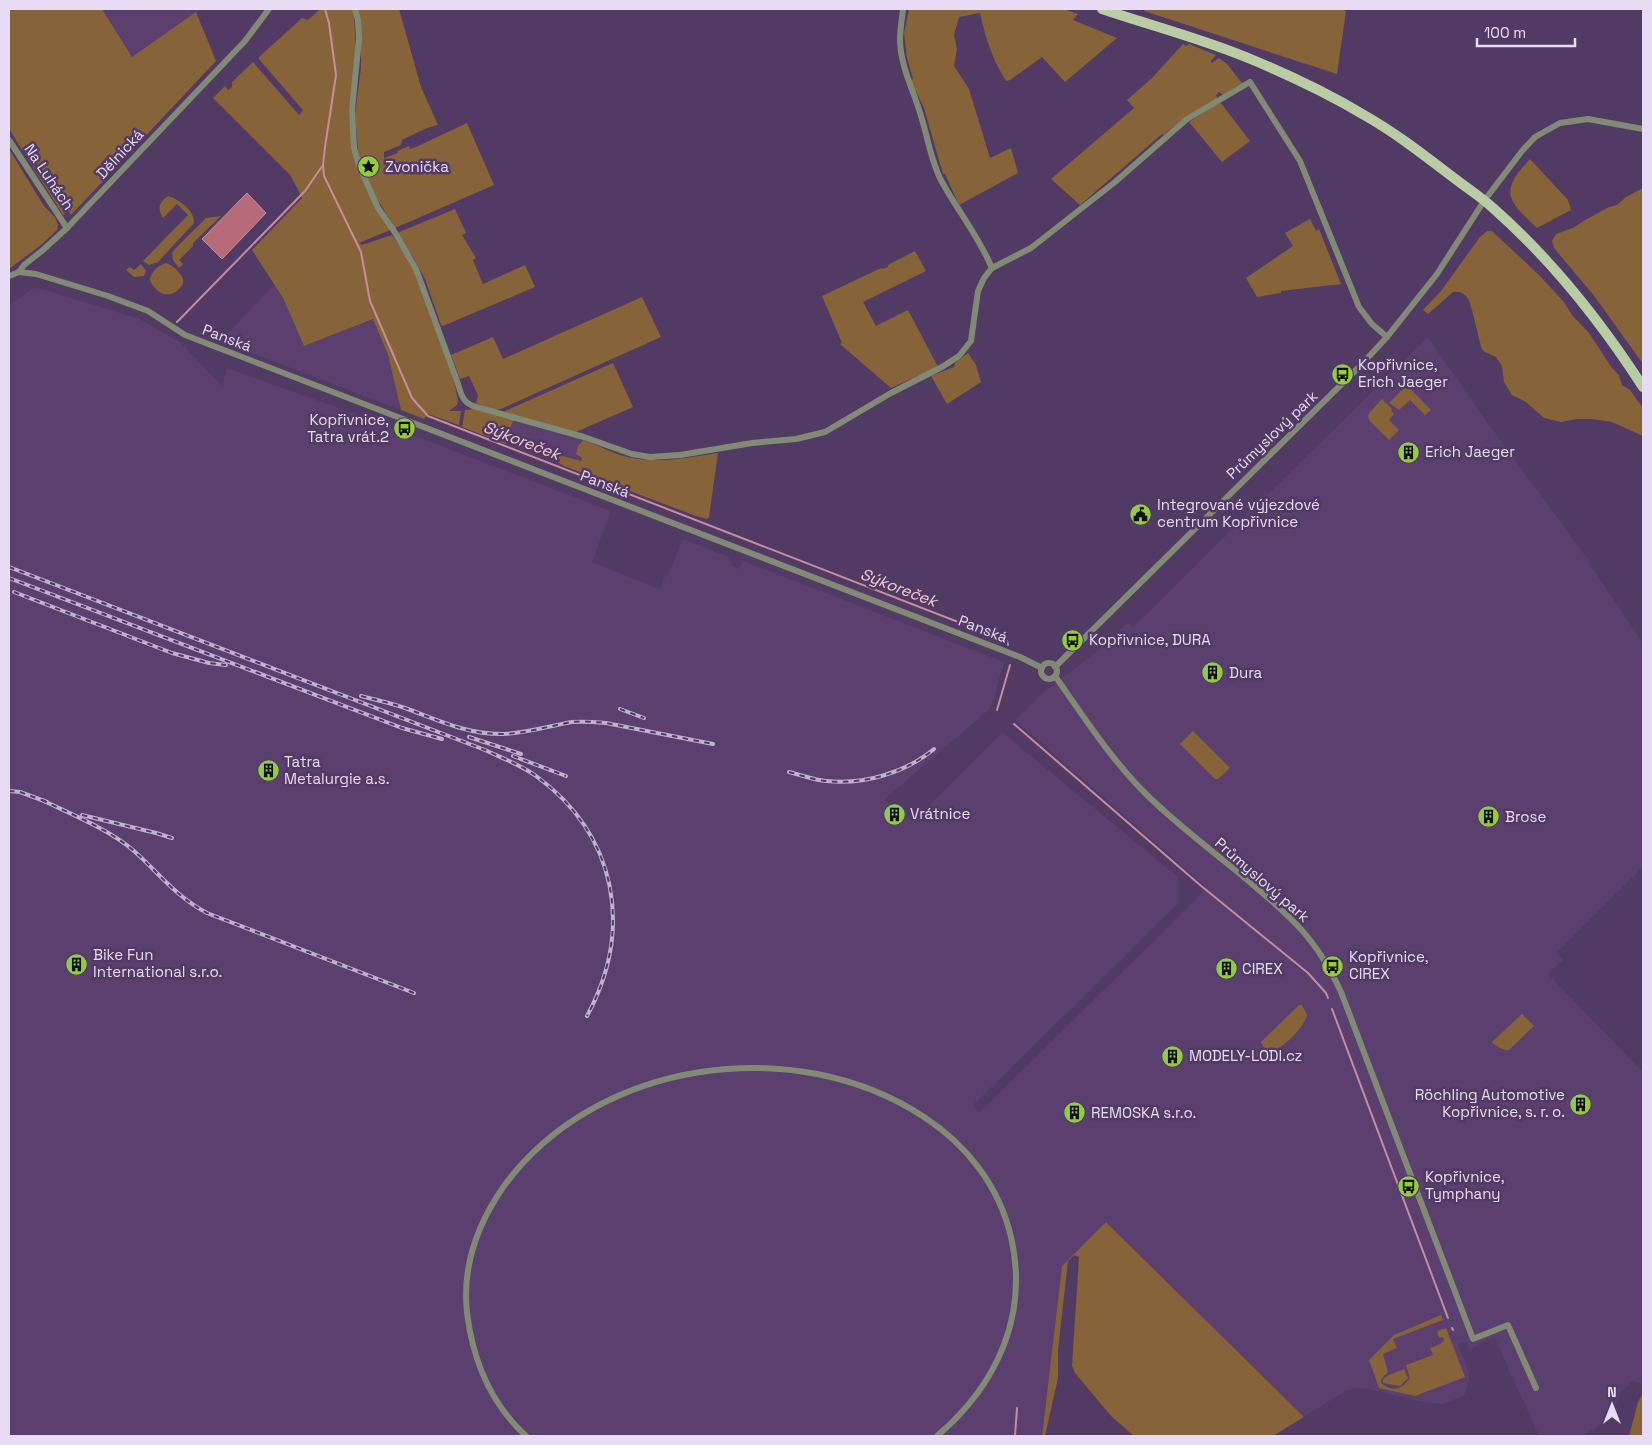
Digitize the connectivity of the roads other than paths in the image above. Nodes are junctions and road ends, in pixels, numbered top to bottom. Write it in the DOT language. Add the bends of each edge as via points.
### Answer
graph roads {
  1 [pos="268,9"];
  2 [pos="354,9"];
  3 [pos="903,9"];
  4 [pos="1102,9"];
  5 [pos="1643,129"];
  6 [pos="9,140"];
  7 [pos="1484,201"];
  8 [pos="67,228"];
  9 [pos="992,268"];
  10 [pos="19,272"];
  11 [pos="9,276"];
  12 [pos="1387,337"];
  13 [pos="1643,387"];
  14 [pos="1055,666"];
  15 [pos="1042,668"];
  16 [pos="1055,676"];
  17 [pos="1429,1222"];
  18 [pos="1437,1226"];
  19 [pos="1536,1388"];
  20 [pos="526,1436"];
  21 [pos="937,1436"];
  1 -- 8 [label="street, Dělnická" via="245,41"];
  2 -- 9 [label="street" via="359,38 352,110 354,148 359,166 378,208 416,269 462,398 473,406 650,457 813,436 942,367 963,352 972,336 980,285"];
  3 -- 9 [label="street" via="900,40 903,60 935,164 942,182"];
  4 -- 7 [label="main road" via="1251,59 1312,87 1365,115"];
  5 -- 7 [label="street, Průmyslový park" via="1588,118 1552,126 1522,151"];
  6 -- 8 [label="street, Na Luhách"];
  7 -- 12 [label="street, Průmyslový park" via="1437,274"];
  7 -- 13 [label="main road" via="1528,241 1568,285 1605,331"];
  8 -- 10 [label="street, Dělnická"];
  9 -- 12 [label="street" via="1031,248 1115,182 1187,119 1250,82 1300,161 1359,306"];
  10 -- 11 [label="street, Dělnická"];
  10 -- 15 [label="street, Panská" via="36,274 126,302 148,311 185,335"];
  12 -- 14 [label="street, Průmyslový park"];
  14 -- 15 [label="street" via="1048,664"];
  14 -- 16 [label="street"];
  15 -- 16 [label="street" via="1044,677"];
  16 -- 17 [label="street, Průmyslový park" via="1131,779 1167,814 1296,923 1313,945 1341,992"];
  17 -- 18 [label="street"];
  17 -- 19 [label="street, Průmyslový park" via="1473,1339 1508,1325"];
  20 -- 21 [label="street" via="506,1415 482,1374 474,1352 467,1305 466,1283 476,1238 497,1196 547,1140 605,1103 648,1084 704,1071 745,1067 795,1070 844,1080 912,1109 954,1140 986,1178 999,1201 1014,1250 1016,1275 1012,1321 995,1366 967,1408"];
}
